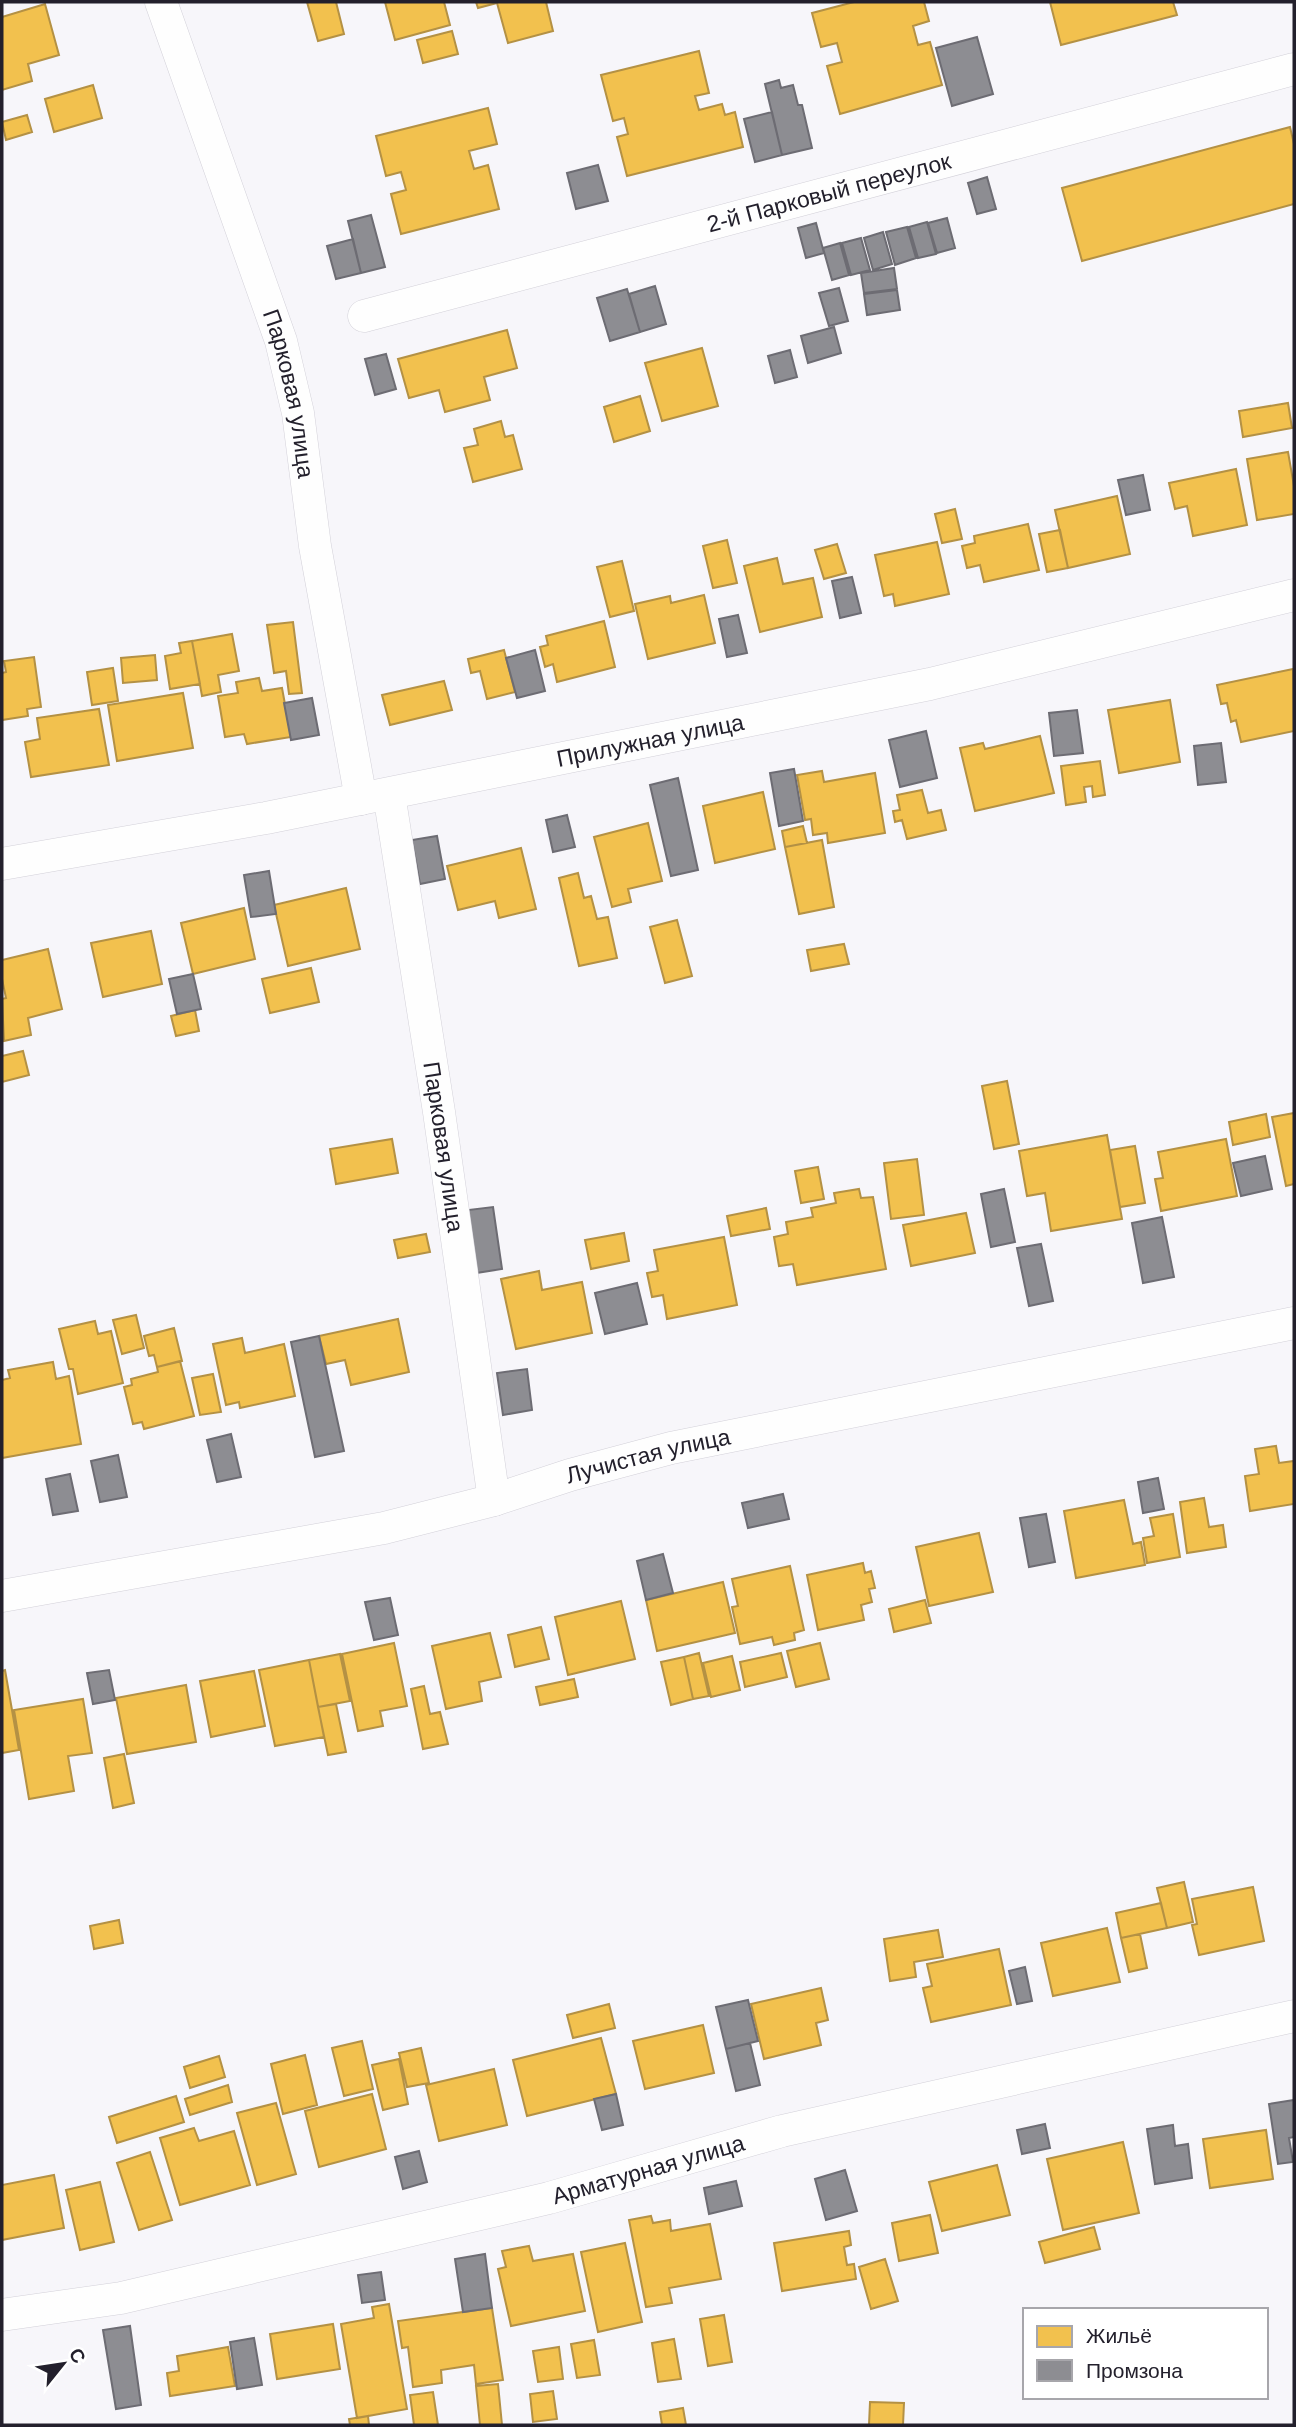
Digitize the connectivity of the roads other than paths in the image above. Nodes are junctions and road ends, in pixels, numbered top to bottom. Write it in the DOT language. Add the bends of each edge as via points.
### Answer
graph roads {
  1 [pos="161,2"];
  2 [pos="1294,69"];
  3 [pos="364,316"];
  4 [pos="1294,595"];
  5 [pos="375,796"];
  6 [pos="2,864"];
  7 [pos="1294,1323"];
  8 [pos="494,1500"];
  9 [pos="2,1596"];
  10 [pos="1294,2016"];
  11 [pos="2,2315"];
  1 -- 5 [label="street, Парковая улица" via="281,341 298,413 315,546"];
  2 -- 3 [label="street, 2-й Парковый переулок"];
  4 -- 5 [label="street, Прилужная улица" via="930,684"];
  5 -- 6 [label="street, Прилужная улица"];
  5 -- 8 [label="street, Парковая улица" via="439,1112"];
  7 -- 8 [label="street, Лучистая улица" via="671,1448"];
  8 -- 9 [label="street, Лучистая улица" via="384,1528"];
  10 -- 11 [label="street, Арматурная улица" via="782,2131 548,2198 121,2298"];
}
